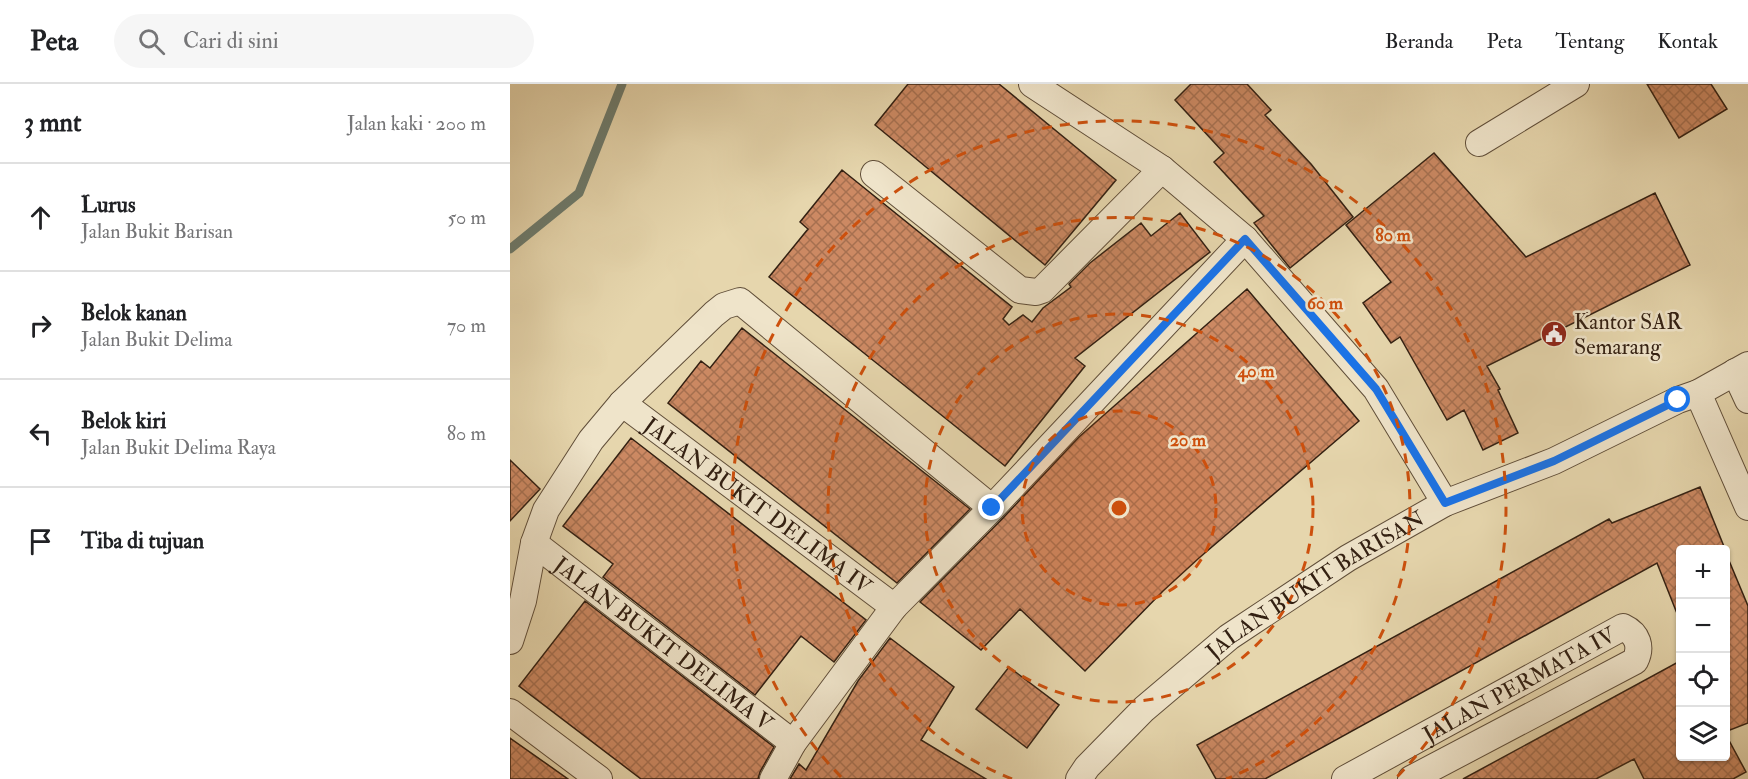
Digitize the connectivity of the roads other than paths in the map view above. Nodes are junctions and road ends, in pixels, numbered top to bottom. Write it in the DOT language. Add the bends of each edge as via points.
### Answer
graph roads {
  1 [pos="1032,84"];
  2 [pos="1576,84"];
  3 [pos="1479,142"];
  4 [pos="1162,169"];
  5 [pos="874,174"];
  6 [pos="1245,239"];
  7 [pos="1742,368"];
  8 [pos="1698,393"];
  9 [pos="1748,400"];
  10 [pos="622,402"];
  11 [pos="1445,503"];
  12 [pos="1748,507"];
  13 [pos="992,508"];
  14 [pos="534,543"];
  15 [pos="894,607"];
  16 [pos="510,641"];
  17 [pos="510,712"];
  18 [pos="1430,733"];
  19 [pos="793,743"];
  20 [pos="1442,763"];
  21 [pos="599,779"];
  22 [pos="773,779"];
  23 [pos="1079,779"];
  24 [pos="1345,779"];
  25 [pos="1411,779"];
  1 -- 4 [label="street"];
  2 -- 3 [label="street"];
  4 -- 5 [label="street" via="1036,292 1020,290"];
  4 -- 6 [label="street"];
  6 -- 11 [label="street" via="1376,389"];
  6 -- 13 [label="street"];
  7 -- 8 [label="street, JALAN BUKIT BARISAN"];
  7 -- 9 [label="street"];
  8 -- 11 [label="street, JALAN BUKIT BARISAN" via="1554,461"];
  8 -- 12 [label="street"];
  10 -- 13 [label="street" via="714,314 740,301"];
  10 -- 14 [label="street" via="591,440 546,510"];
  10 -- 15 [label="street, JALAN BUKIT DELIMA IV"];
  11 -- 23 [label="street, JALAN BUKIT BARISAN" via="1348,558 1228,637 1144,709"];
  13 -- 15 [label="street"];
  14 -- 16 [label="street" via="523,601"];
  14 -- 19 [label="street, JALAN BUKIT DELIMA V"];
  15 -- 19 [label="street"];
  17 -- 21 [label="street"];
  18 -- 20 [label="street"];
  18 -- 20 [label="street, JALAN PERMATA IV" via="1623,627 1639,642 1635,661"];
  18 -- 24 [label="street, JALAN PERMATA IV"];
  19 -- 22 [label="street"];
  20 -- 25 [label="street, JALAN PERMATA IV"];
}
